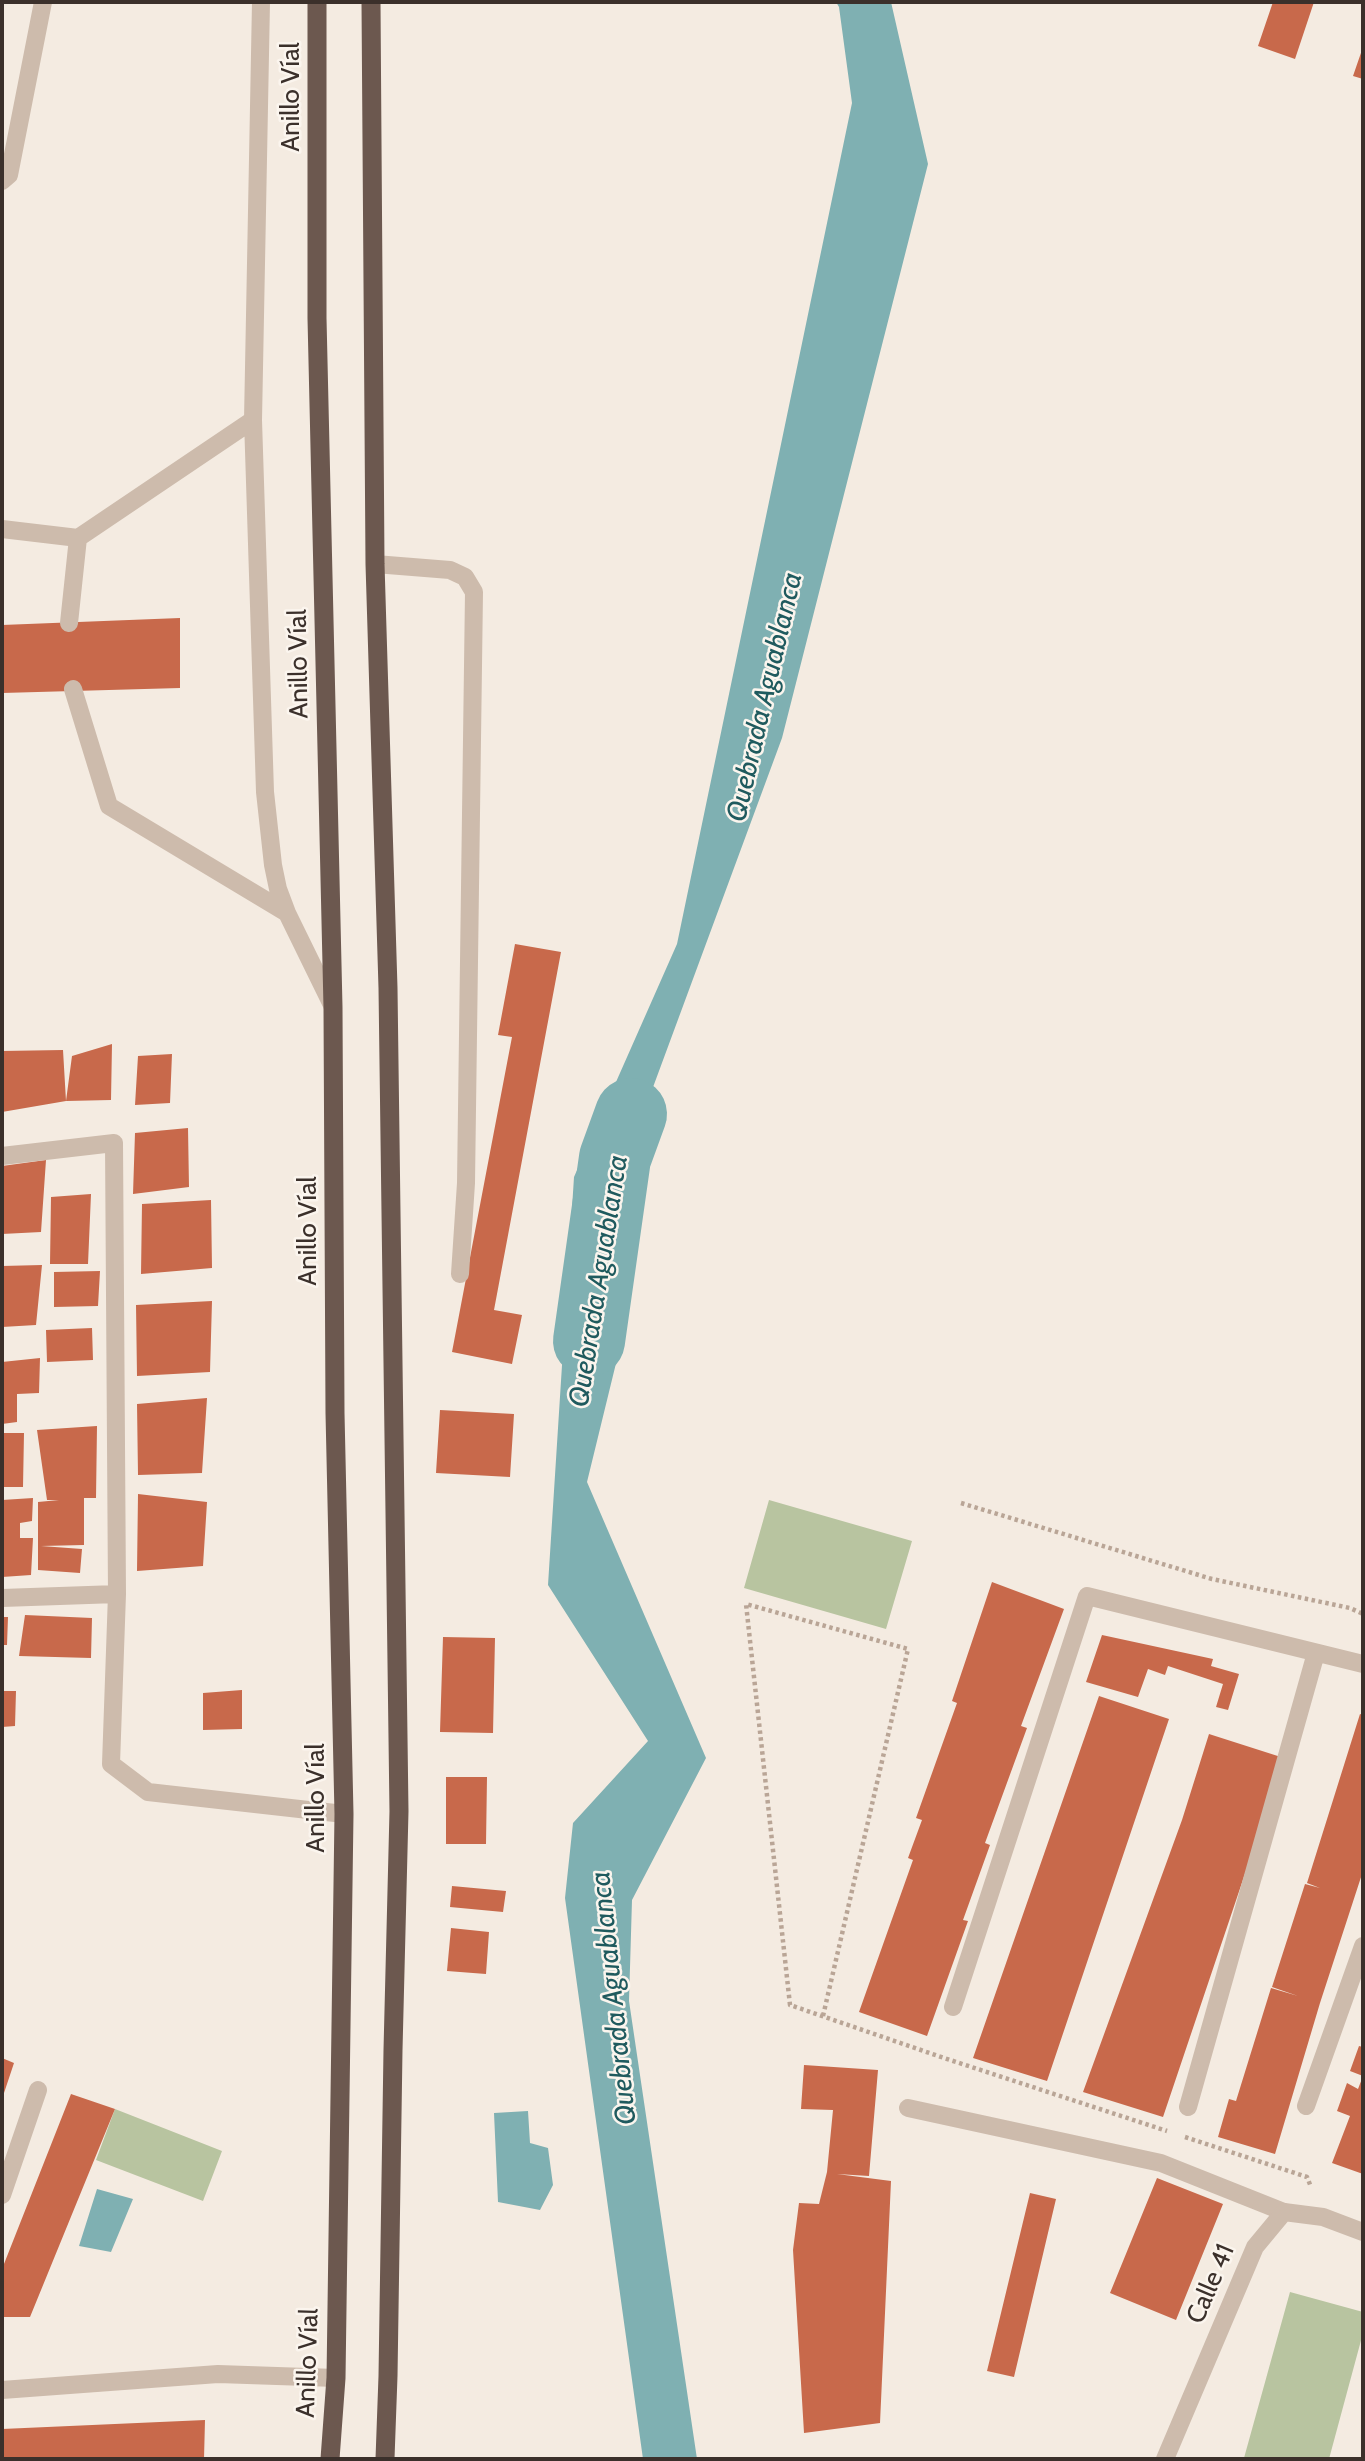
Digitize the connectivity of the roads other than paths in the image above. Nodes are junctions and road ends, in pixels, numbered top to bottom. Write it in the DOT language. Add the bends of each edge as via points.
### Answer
graph roads {
  1 [pos="43,2"];
  2 [pos="261,2"];
  3 [pos="317,2"];
  4 [pos="371,2"];
  5 [pos="2,181"];
  6 [pos="253,420"];
  7 [pos="2,528"];
  8 [pos="78,538"];
  9 [pos="375,564"];
  10 [pos="69,623"];
  11 [pos="73,689"];
  12 [pos="287,913"];
  13 [pos="333,1007"];
  14 [pos="2,1156"];
  15 [pos="460,1274"];
  16 [pos="117,1594"];
  17 [pos="2,1598"];
  18 [pos="1316,1653"];
  19 [pos="1363,1664"];
  20 [pos="344,1814"];
  21 [pos="1363,1946"];
  22 [pos="953,2007"];
  23 [pos="38,2090"];
  24 [pos="1188,2106"];
  25 [pos="1306,2106"];
  26 [pos="908,2108"];
  27 [pos="2,2195"];
  28 [pos="1284,2212"];
  29 [pos="1363,2232"];
  30 [pos="335,2378"];
  31 [pos="2,2390"];
  32 [pos="330,2459"];
  33 [pos="385,2459"];
  34 [pos="1165,2459"];
  1 -- 5 [label="street" via="9,175"];
  2 -- 6 [label="street"];
  3 -- 13 [label="highway, Anillo Víal" via="317,318"];
  4 -- 9 [label="highway"];
  6 -- 8 [label="street"];
  6 -- 12 [label="street" via="265,792 273,865"];
  7 -- 8 [label="street"];
  8 -- 10 [label="street"];
  9 -- 15 [label="street" via="450,570 465,577 474,592 466,1183"];
  9 -- 33 [label="highway" via="388,1002 399,1811"];
  11 -- 12 [label="street" via="109,806"];
  12 -- 13 [label="street"];
  13 -- 20 [label="highway, Anillo Víal" via="335,1413"];
  14 -- 16 [label="street" via="114,1143"];
  16 -- 17 [label="street"];
  16 -- 20 [label="street" via="111,1764 148,1792"];
  18 -- 19 [label="street"];
  18 -- 22 [label="street" via="1087,1596"];
  18 -- 24 [label="street"];
  20 -- 30 [label="highway, Anillo Víal"];
  21 -- 25 [label="street"];
  23 -- 27 [label="street"];
  26 -- 28 [label="street" via="1161,2163"];
  28 -- 29 [label="street" via="1323,2217"];
  28 -- 34 [label="street, Calle 41" via="1255,2247"];
  30 -- 31 [label="street" via="218,2374"];
  30 -- 32 [label="highway, Anillo Víal"];
}
